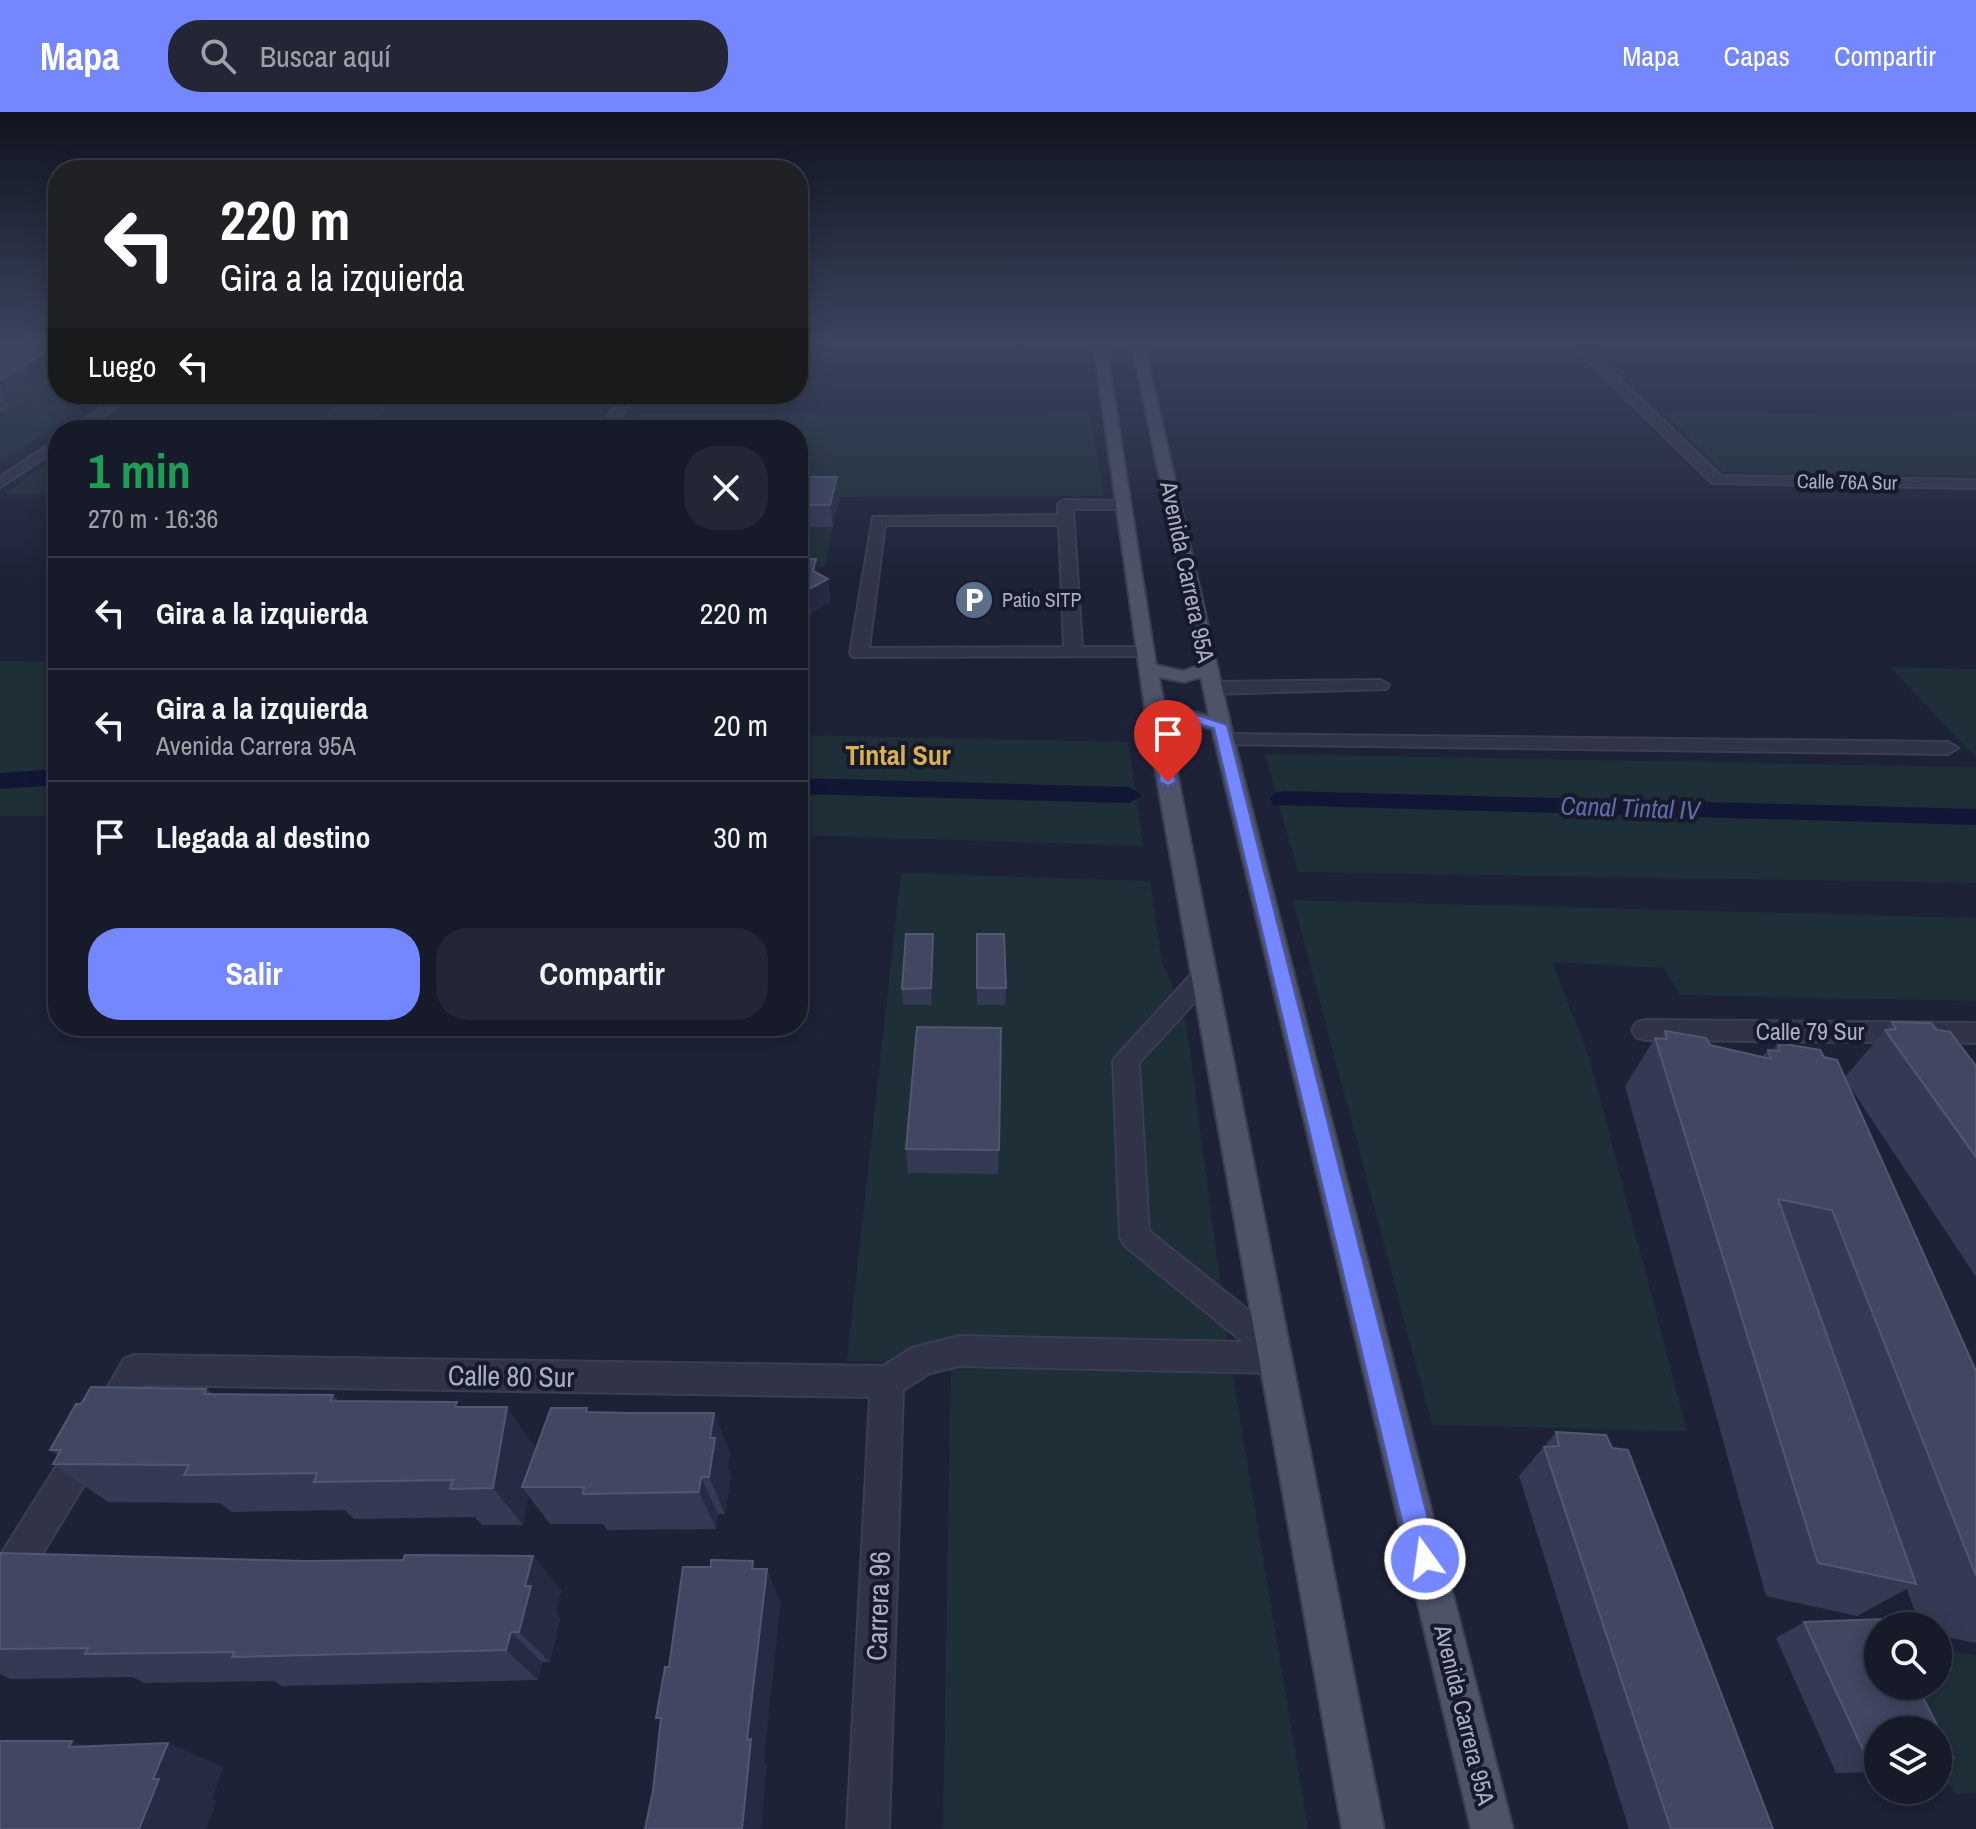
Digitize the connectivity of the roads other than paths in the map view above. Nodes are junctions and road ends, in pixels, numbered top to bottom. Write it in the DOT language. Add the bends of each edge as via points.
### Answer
graph roads {
  1 [pos="1111,420"];
  2 [pos="1154,420"];
  3 [pos="1655,420"];
  4 [pos="48,450"];
  5 [pos="0,483"];
  6 [pos="1976,484"];
  7 [pos="1123,505"];
  8 [pos="1066,520"];
  9 [pos="1073,652"];
  10 [pos="1146,661"];
  11 [pos="1210,678"];
  12 [pos="1380,685"];
  13 [pos="1157,723"];
  14 [pos="1222,732"];
  15 [pos="1948,748"];
  16 [pos="1204,976"];
  17 [pos="1645,1030"];
  18 [pos="1976,1033"];
  19 [pos="1273,1350"];
  20 [pos="887,1382"];
  21 [pos="0,1589"];
  22 [pos="868,1829"];
  23 [pos="1363,1829"];
  24 [pos="1492,1829"];
  1 -- 7 [label="main road, Avenida Carrera 95A"];
  2 -- 11 [label="main road, Avenida Carrera 95A"];
  3 -- 6 [label="street, Calle 76A Sur" via="1717,480"];
  4 -- 5 [label="street"];
  7 -- 8 [label="street" via="1065,504"];
  7 -- 10 [label="main road, Avenida Carrera 95A"];
  8 -- 9 [label="street"];
  8 -- 9 [label="street" via="878,520 859,653"];
  9 -- 10 [label="street"];
  10 -- 11 [label="main road" via="1184,677"];
  10 -- 13 [label="main road, Avenida Carrera 95A"];
  11 -- 12 [label="street"];
  11 -- 14 [label="main road, Avenida Carrera 95A"];
  13 -- 14 [label="main road" via="1182,715"];
  13 -- 16 [label="main road, Avenida Carrera 95A"];
  14 -- 15 [label="street"];
  14 -- 24 [label="main road, Avenida Carrera 95A"];
  16 -- 19 [label="main road, Avenida Carrera 95A"];
  16 -- 19 [label="street" via="1126,1060 1135,1237"];
  17 -- 18 [label="street, Calle 79 Sur"];
  19 -- 20 [label="street" via="959,1351 923,1359"];
  19 -- 23 [label="main road, Avenida Carrera 95A"];
  20 -- 21 [label="street, Calle 80 Sur" via="135,1370"];
  20 -- 22 [label="street, Carrera 96"];
}
